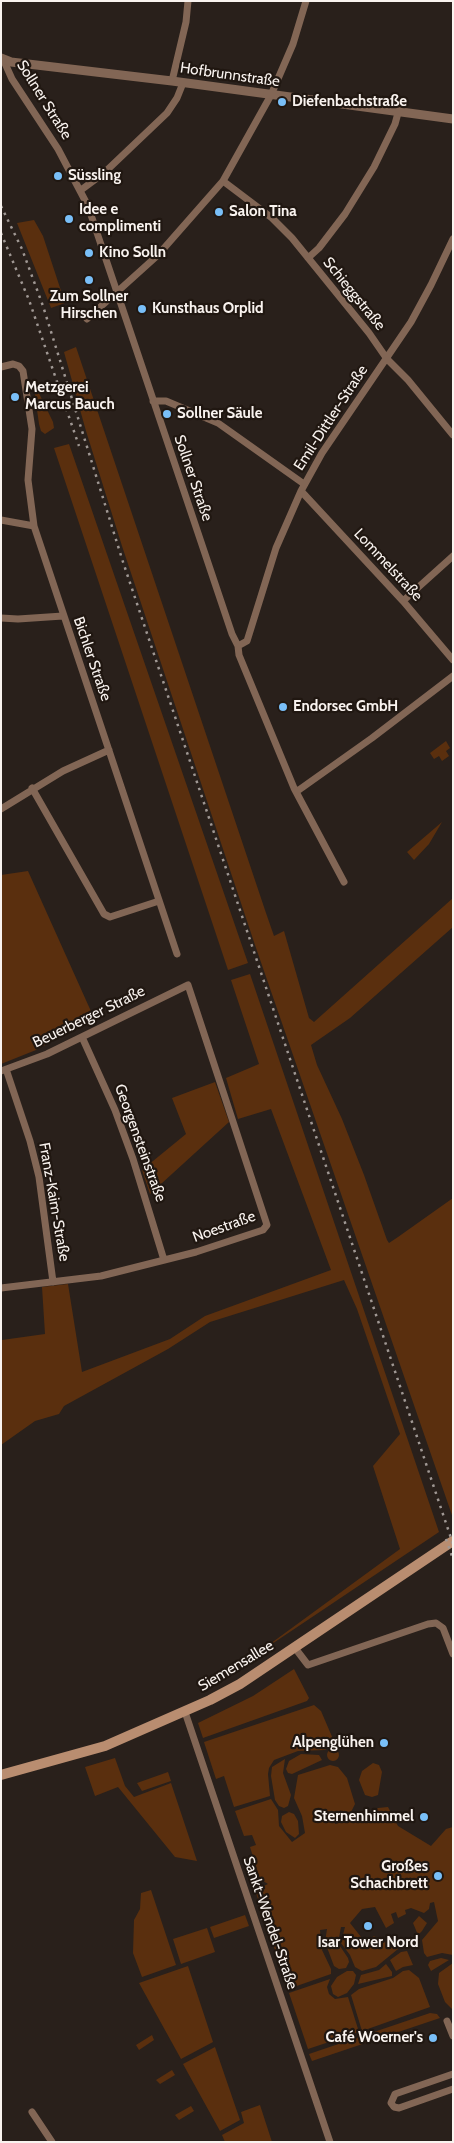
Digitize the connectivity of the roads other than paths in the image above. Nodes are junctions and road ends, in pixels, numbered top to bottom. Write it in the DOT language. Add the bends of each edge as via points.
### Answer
graph roads {
  1 [pos="188,1"];
  2 [pos="306,1"];
  3 [pos="2,59"];
  4 [pos="172,81"];
  5 [pos="183,82"];
  6 [pos="271,95"];
  7 [pos="398,113"];
  8 [pos="453,118"];
  9 [pos="222,181"];
  10 [pos="80,190"];
  11 [pos="453,239"];
  12 [pos="308,258"];
  13 [pos="118,292"];
  14 [pos="87,318"];
  15 [pos="387,359"];
  16 [pos="1,367"];
  17 [pos="153,401"];
  18 [pos="453,436"];
  19 [pos="303,487"];
  20 [pos="1,520"];
  21 [pos="34,526"];
  22 [pos="453,556"];
  23 [pos="403,601"];
  24 [pos="63,616"];
  25 [pos="1,618"];
  26 [pos="238,646"];
  27 [pos="453,660"];
  28 [pos="453,676"];
  29 [pos="108,750"];
  30 [pos="32,788"];
  31 [pos="296,792"];
  32 [pos="1,809"];
  33 [pos="344,882"];
  34 [pos="159,901"];
  35 [pos="177,954"];
  36 [pos="188,985"];
  37 [pos="82,1038"];
  38 [pos="4,1070"];
  39 [pos="164,1260"];
  40 [pos="54,1282"];
  41 [pos="1,1288"];
  42 [pos="453,1541"];
  43 [pos="295,1648"];
  44 [pos="453,1654"];
  45 [pos="185,1712"];
  46 [pos="1,1769"];
  47 [pos="12,1770"];
  48 [pos="1,1775"];
  49 [pos="447,2021"];
  50 [pos="453,2036"];
  51 [pos="453,2074"];
  52 [pos="453,2089"];
  53 [pos="32,2112"];
  54 [pos="52,2142"];
  55 [pos="330,2142"];
  1 -- 4 [label="street"];
  2 -- 6 [label="street" via="293,44"];
  3 -- 4 [label="street, Hofbrunnstraße"];
  3 -- 10 [label="street, Sollner Straße"];
  4 -- 5 [label="street, Hofbrunnstraße"];
  5 -- 6 [label="street, Hofbrunnstraße"];
  5 -- 10 [label="street" via="167,113 104,173"];
  6 -- 7 [label="street, Hofbrunnstraße"];
  6 -- 9 [label="street"];
  7 -- 8 [label="street, Hofbrunnstraße"];
  7 -- 12 [label="street" via="374,167 344,214"];
  9 -- 12 [label="street, Schieggstraße" via="272,218"];
  9 -- 13 [label="street" via="184,229"];
  10 -- 13 [label="street, Sollner Straße"];
  11 -- 15 [label="street, Emil-Dittler-Straße" via="432,285"];
  12 -- 15 [label="street, Schieggstraße"];
  13 -- 14 [label="street"];
  13 -- 17 [label="street, Sollner Straße"];
  15 -- 18 [label="street, Schieggstraße"];
  15 -- 19 [label="street, Emil-Dittler-Straße" via="322,453"];
  16 -- 21 [label="street, Bichler Straße" via="19,366 25,378 32,429 28,480"];
  17 -- 19 [label="street, Lommelstraße" via="166,401 218,423"];
  17 -- 26 [label="street, Sollner Straße"];
  19 -- 23 [label="street, Lommelstraße"];
  19 -- 26 [label="street, Emil-Dittler-Straße" via="276,548 247,641"];
  20 -- 21 [label="street"];
  21 -- 24 [label="street, Bichler Straße"];
  22 -- 23 [label="street"];
  23 -- 27 [label="street, Lommelstraße"];
  24 -- 25 [label="street"];
  24 -- 29 [label="street, Bichler Straße"];
  26 -- 31 [label="street, Sollner Straße" via="256,700"];
  28 -- 31 [label="street"];
  29 -- 30 [label="street"];
  29 -- 34 [label="street, Bichler Straße"];
  30 -- 32 [label="street"];
  30 -- 34 [label="street" via="104,914 110,917"];
  31 -- 33 [label="street, Sollner Straße"];
  34 -- 35 [label="street, Bichler Straße"];
  36 -- 37 [label="street, Beuerberger Straße"];
  36 -- 39 [label="street, Noestraße" via="267,1224 263,1230"];
  37 -- 38 [label="street, Beuerberger Straße"];
  37 -- 39 [label="street, Georgensteinstraße" via="115,1110"];
  38 -- 40 [label="street, Franz-Kaim-Straße" via="25,1123 39,1177"];
  39 -- 40 [label="street, Noestraße" via="101,1276"];
  40 -- 41 [label="street, Noestraße"];
  42 -- 43 [label="main road, Siemensallee"];
  43 -- 44 [label="street" via="308,1665 436,1623 443,1628"];
  43 -- 45 [label="main road, Siemensallee" via="240,1684"];
  45 -- 47 [label="main road, Siemensallee" via="105,1746"];
  45 -- 55 [label="street, Sankt-Wendel-Straße"];
  46 -- 47 [label="main road, Siemensallee"];
  47 -- 48 [label="main road, Siemensallee"];
  49 -- 50 [label="street"];
  51 -- 52 [label="street" via="394,2094 391,2103 399,2108"];
  53 -- 54 [label="street"];
}
